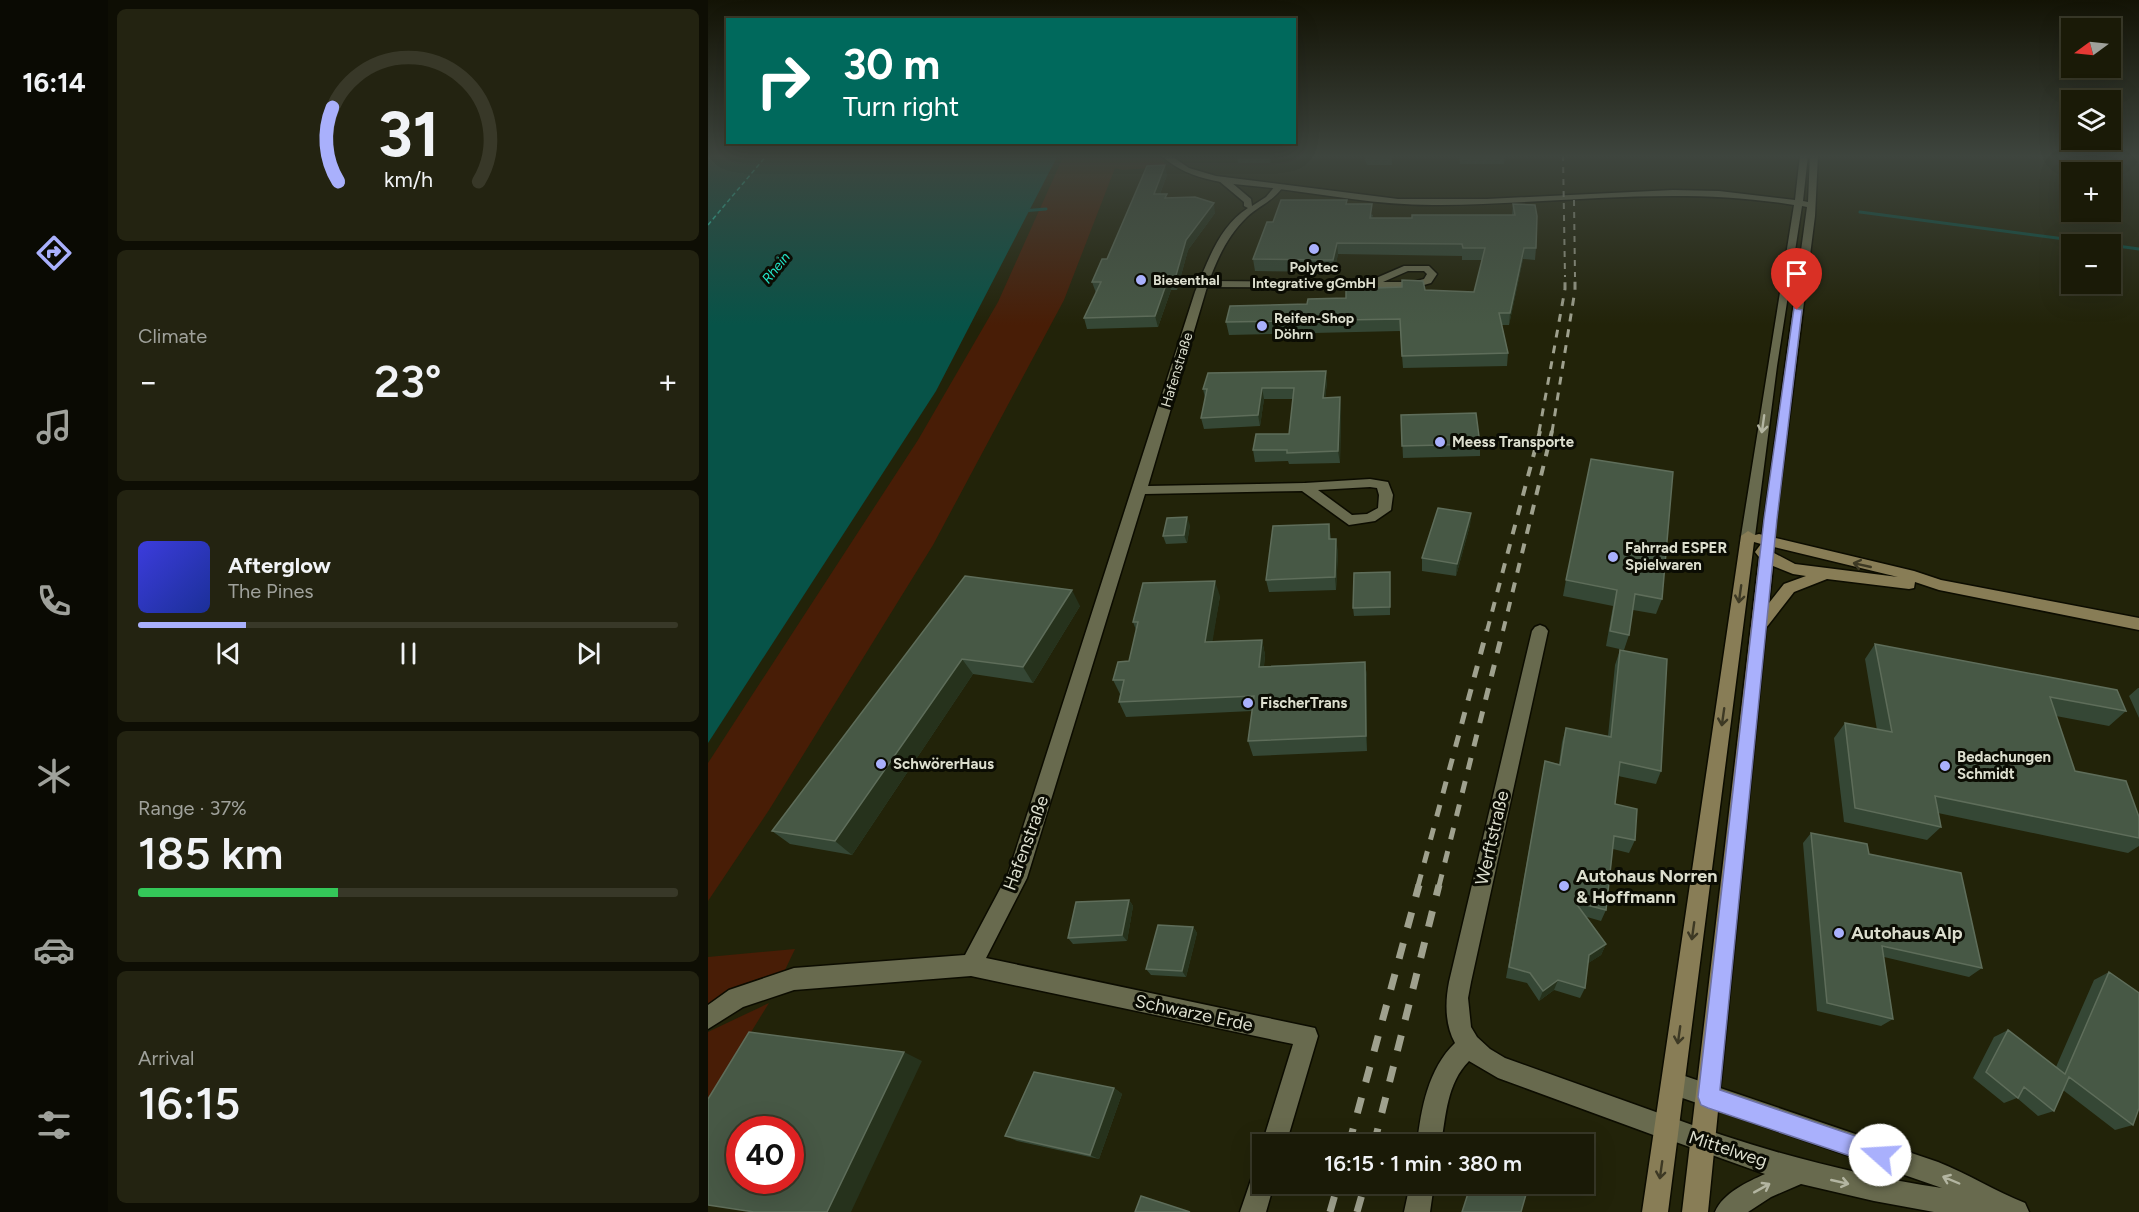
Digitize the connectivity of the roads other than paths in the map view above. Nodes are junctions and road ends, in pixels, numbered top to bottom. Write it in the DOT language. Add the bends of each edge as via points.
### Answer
graph roads {
  1 [pos="1246,212"];
  2 [pos="1797,212"];
  3 [pos="1812,212"];
  4 [pos="1203,284"];
  5 [pos="1368,285"];
  6 [pos="1305,487"];
  7 [pos="1140,490"];
  8 [pos="1748,536"];
  9 [pos="1767,549"];
  10 [pos="1825,574"];
  11 [pos="1939,585"];
  12 [pos="2139,624"];
  13 [pos="1760,625"];
  14 [pos="1540,631"];
  15 [pos="971,965"];
  16 [pos="708,1018"];
  17 [pos="1469,1045"];
  18 [pos="1672,1084"];
  19 [pos="1708,1097"];
  20 [pos="1666,1128"];
  21 [pos="1277,1134"];
  22 [pos="1431,1134"];
  23 [pos="1703,1142"];
  24 [pos="1800,1172"];
  25 [pos="1259,1194"];
  26 [pos="1420,1194"];
  27 [pos="2009,1210"];
  28 [pos="1253,1212"];
  29 [pos="1417,1212"];
  30 [pos="1655,1212"];
  31 [pos="1695,1212"];
  32 [pos="1728,1212"];
  1 -- 4 [label="street, Hafenstraße" via="1224,238"];
  2 -- 8 [label="street, one-way"];
  3 -- 9 [label="street"];
  4 -- 5 [label="street"];
  4 -- 7 [label="street, Hafenstraße"];
  5 -- 5 [label="street" via="1419,284 1432,274 1426,268 1412,267"];
  6 -- 6 [label="street" via="1349,520 1370,518 1384,510 1383,485"];
  6 -- 7 [label="street"];
  7 -- 15 [label="street, Hafenstraße" via="1017,878"];
  8 -- 9 [label="main road"];
  8 -- 18 [label="main road, one-way"];
  9 -- 10 [label="main road" via="1786,566"];
  11 -- 9 [label="main road, one-way" via="1914,576"];
  9 -- 13 [label="main road"];
  10 -- 11 [label="main road"];
  10 -- 13 [label="main road" via="1789,588"];
  11 -- 12 [label="main road"];
  13 -- 19 [label="main road"];
  14 -- 17 [label="street, Werftstraße" via="1460,982 1460,1029"];
  15 -- 16 [label="street" via="794,979 737,998"];
  15 -- 21 [label="street, Schwarze Erde" via="1306,1036"];
  17 -- 20 [label="street, Mittelweg" via="1498,1066"];
  17 -- 22 [label="street" via="1442,1077"];
  18 -- 19 [label="street, Mittelweg"];
  18 -- 20 [label="main road"];
  19 -- 23 [label="main road"];
  27 -- 19 [label="street, Mittelweg, one-way" via="1938,1174"];
  20 -- 23 [label="street, Mittelweg"];
  20 -- 30 [label="main road, one-way"];
  23 -- 24 [label="street, Mittelweg"];
  23 -- 31 [label="main road"];
  24 -- 27 [label="street, Mittelweg, one-way" via="1913,1198"];
  32 -- 24 [label="street, one-way" via="1751,1194"];
  25 -- 28 [label="street"];
  26 -- 29 [label="street"];
}
